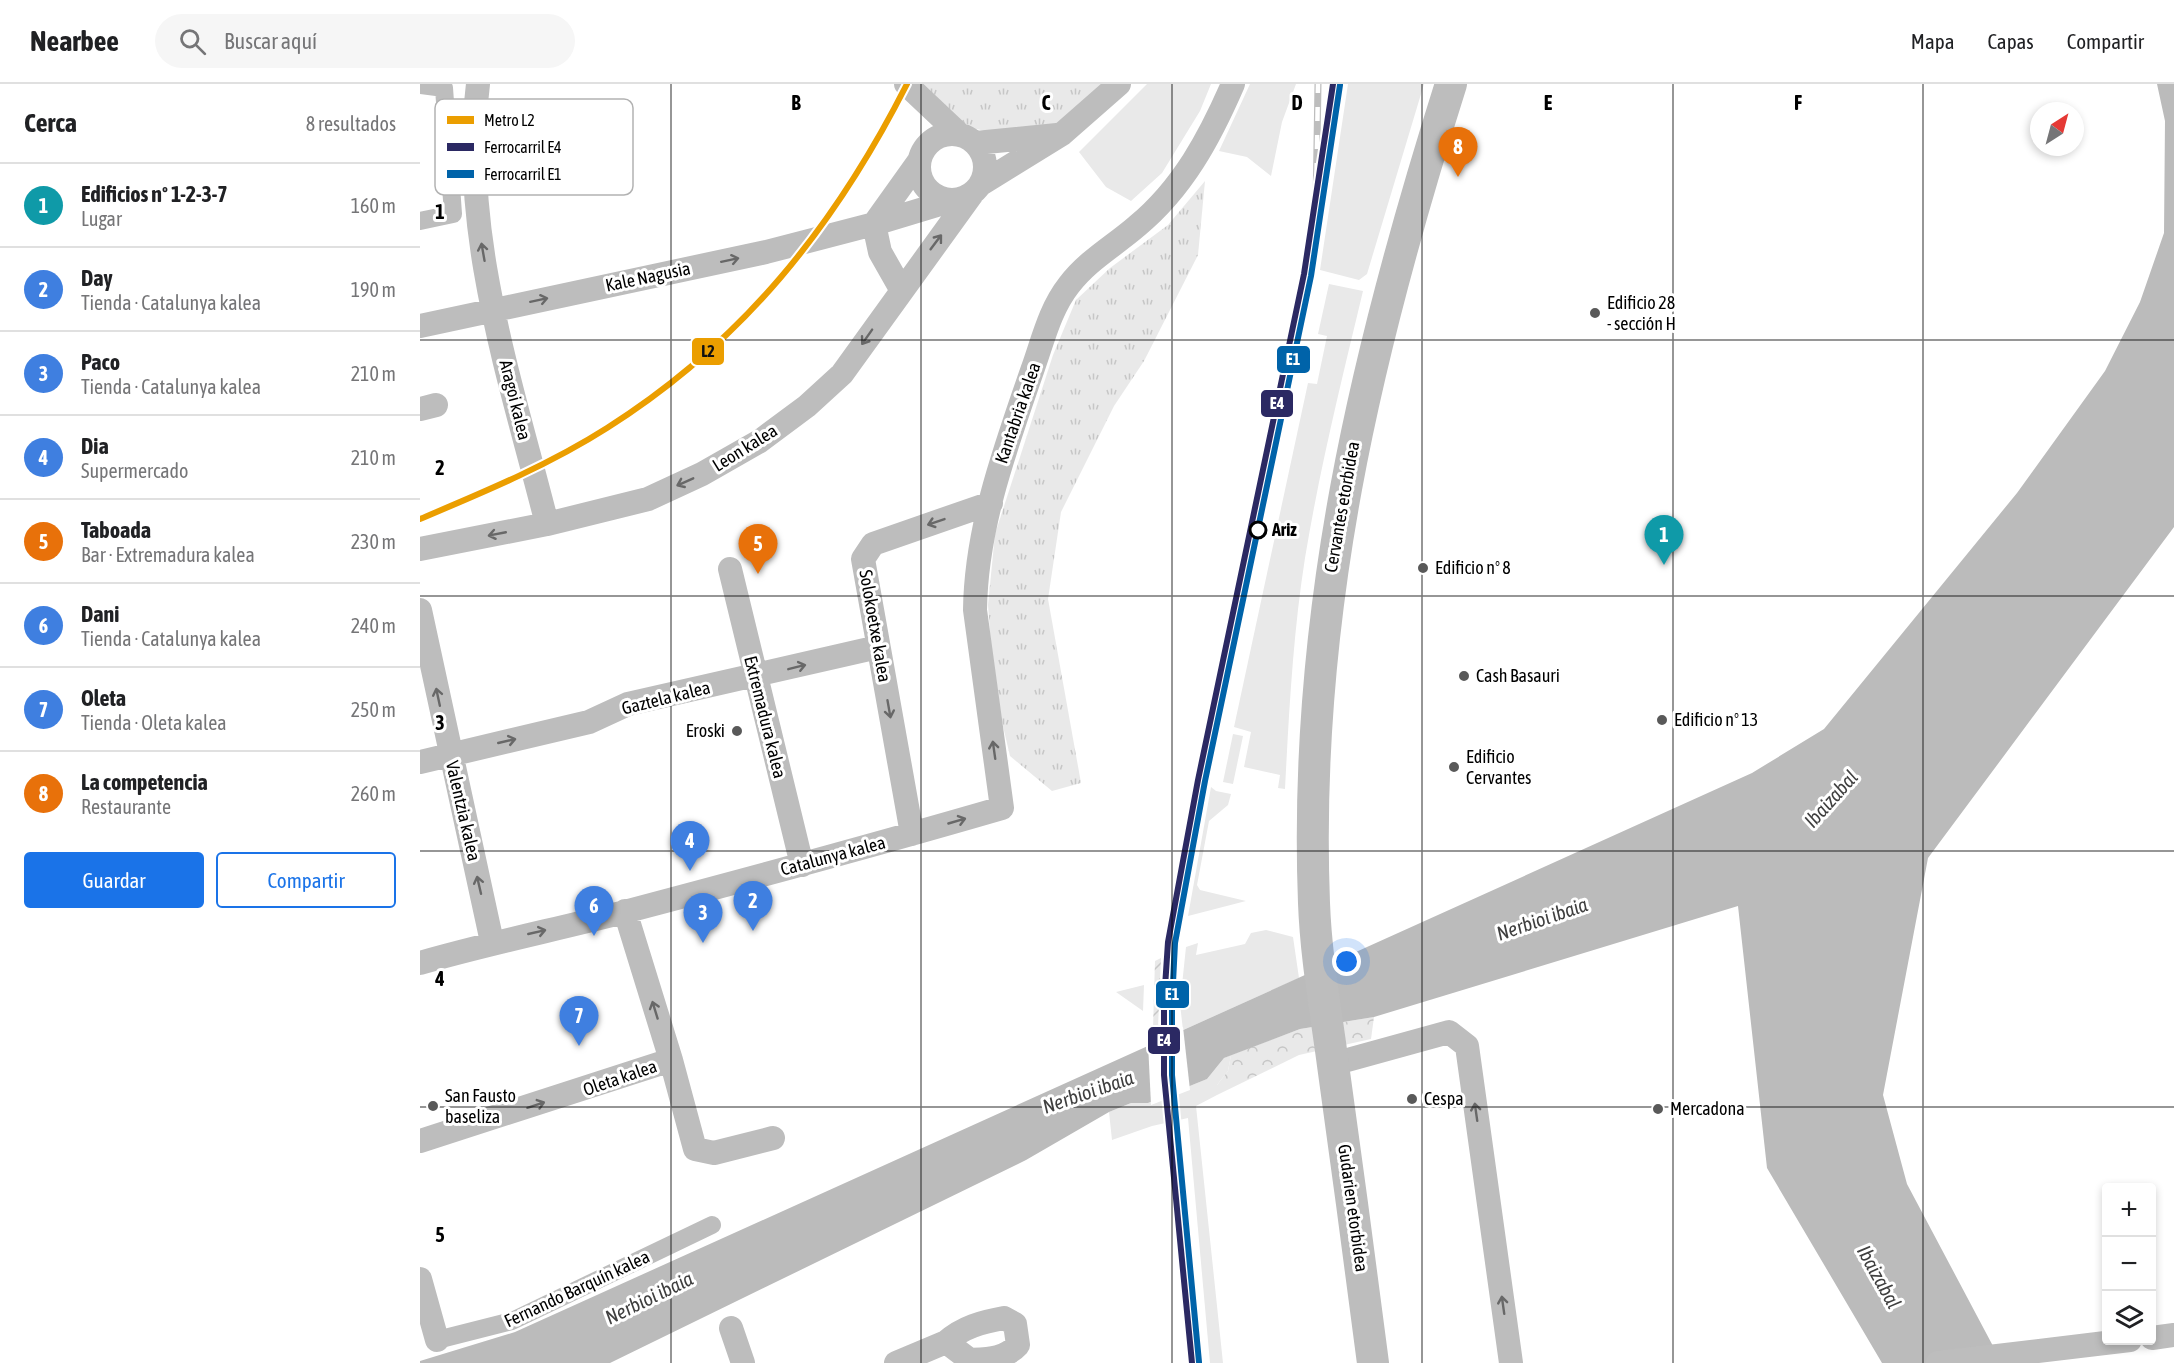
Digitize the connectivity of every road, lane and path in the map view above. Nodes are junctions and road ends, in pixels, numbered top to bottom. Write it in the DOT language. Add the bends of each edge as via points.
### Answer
graph roads {
  1 [pos="477,84"];
  2 [pos="1119,84"];
  3 [pos="1233,84"];
  4 [pos="1451,84"];
  5 [pos="420,85"];
  6 [pos="910,89"];
  7 [pos="445,99"];
  8 [pos="476,99"];
  9 [pos="1062,135"];
  10 [pos="967,138"];
  11 [pos="922,154"];
  12 [pos="968,193"];
  13 [pos="452,195"];
  14 [pos="476,195"];
  15 [pos="420,221"];
  16 [pos="874,224"];
  17 [pos="901,289"];
  18 [pos="493,310"];
  19 [pos="420,326"];
  20 [pos="991,503"];
  21 [pos="547,524"];
  22 [pos="420,549"];
  23 [pos="730,569"];
  24 [pos="420,610"];
  25 [pos="878,647"];
  26 [pos="754,677"];
  27 [pos="450,754"];
  28 [pos="420,762"];
  29 [pos="1002,808"];
  30 [pos="912,834"];
  31 [pos="802,864"];
  32 [pos="625,911"];
  33 [pos="492,942"];
  34 [pos="420,963"];
  35 [pos="1332,1058"];
  36 [pos="671,1060"];
  37 [pos="773,1138"];
  38 [pos="420,1141"];
  39 [pos="712,1226"];
  40 [pos="420,1279"];
  41 [pos="732,1328"];
  42 [pos="2174,1335"];
  43 [pos="2156,1337"];
  44 [pos="437,1340"];
  45 [pos="946,1342"];
  46 [pos="2102,1344"];
  47 [pos="743,1363"];
  48 [pos="896,1363"];
  49 [pos="1373,1363"];
  50 [pos="1511,1363"];
  51 [pos="1938,1363"];
  8 -- 1 [label="street, Aragoi kalea, one-way"];
  2 -- 9 [label="street"];
  3 -- 20 [label="street, Kantabria kalea" via="1202,148 1171,193 1137,226 1092,260 1068,285 1053,310 1002,455"];
  4 -- 35 [label="street, Cervantes etorbidea" via="1383,313 1343,495 1324,614 1312,802 1316,942"];
  5 -- 7 [label="street" via="444,88"];
  6 -- 10 [label="street"];
  6 -- 11 [label="street"];
  9 -- 10 [label="street"];
  9 -- 12 [label="street"];
  10 -- 11 [label="street" via="939,136"];
  10 -- 12 [label="street" via="986,163"];
  11 -- 12 [label="street" via="922,183 939,198"];
  11 -- 16 [label="street"];
  12 -- 16 [label="street, Kale Nagusia"];
  17 -- 12 [label="street, Leon kalea, one-way"];
  13 -- 15 [label="street" via="453,214"];
  18 -- 14 [label="street, Aragoi kalea, one-way"];
  16 -- 17 [label="street" via="880,252"];
  18 -- 16 [label="street, Kale Nagusia, one-way" via="766,252"];
  17 -- 21 [label="street, Leon kalea, one-way" via="842,374 760,441 702,474 648,498"];
  18 -- 19 [label="street, Kale Nagusia"];
  18 -- 21 [label="street, Aragoi kalea"];
  20 -- 25 [label="street, Solokoetxe kalea, one-way" via="873,544 863,559"];
  29 -- 20 [label="street, Kantabria kalea, one-way" via="975,610 975,581"];
  21 -- 22 [label="street, Leon kalea, one-way"];
  23 -- 26 [label="street, Extremadura kalea"];
  27 -- 24 [label="street, Valentzia kalea, one-way"];
  26 -- 25 [label="street, Gaztela kalea, one-way"];
  25 -- 30 [label="street, Solokoetxe kalea, one-way"];
  27 -- 26 [label="street, Gaztela kalea, one-way" via="589,722 628,704"];
  26 -- 31 [label="street, Extremadura kalea"];
  27 -- 28 [label="street, Gaztela kalea"];
  33 -- 27 [label="street, Valentzia kalea, one-way"];
  30 -- 29 [label="street, Catalunya kalea, one-way"];
  30 -- 31 [label="street, Catalunya kalea"];
  31 -- 32 [label="street, Catalunya kalea"];
  33 -- 32 [label="street, Catalunya kalea, one-way"];
  36 -- 32 [label="street, Oleta kalea, one-way"];
  33 -- 34 [label="street, Catalunya kalea"];
  35 -- 49 [label="street, Gudarien etorbidea"];
  50 -- 35 [label="street, one-way" via="1467,1046 1449,1032"];
  36 -- 37 [label="street" via="695,1149 714,1153"];
  38 -- 36 [label="street, Oleta kalea, one-way"];
  39 -- 44 [label="street, Fernando Barquín kalea" via="513,1321"];
  40 -- 44 [label="street"];
  41 -- 47 [label="street"];
  42 -- 43 [label="street"];
  45 -- 48 [label="street"];
  46 -- 51 [label="street"];
}
